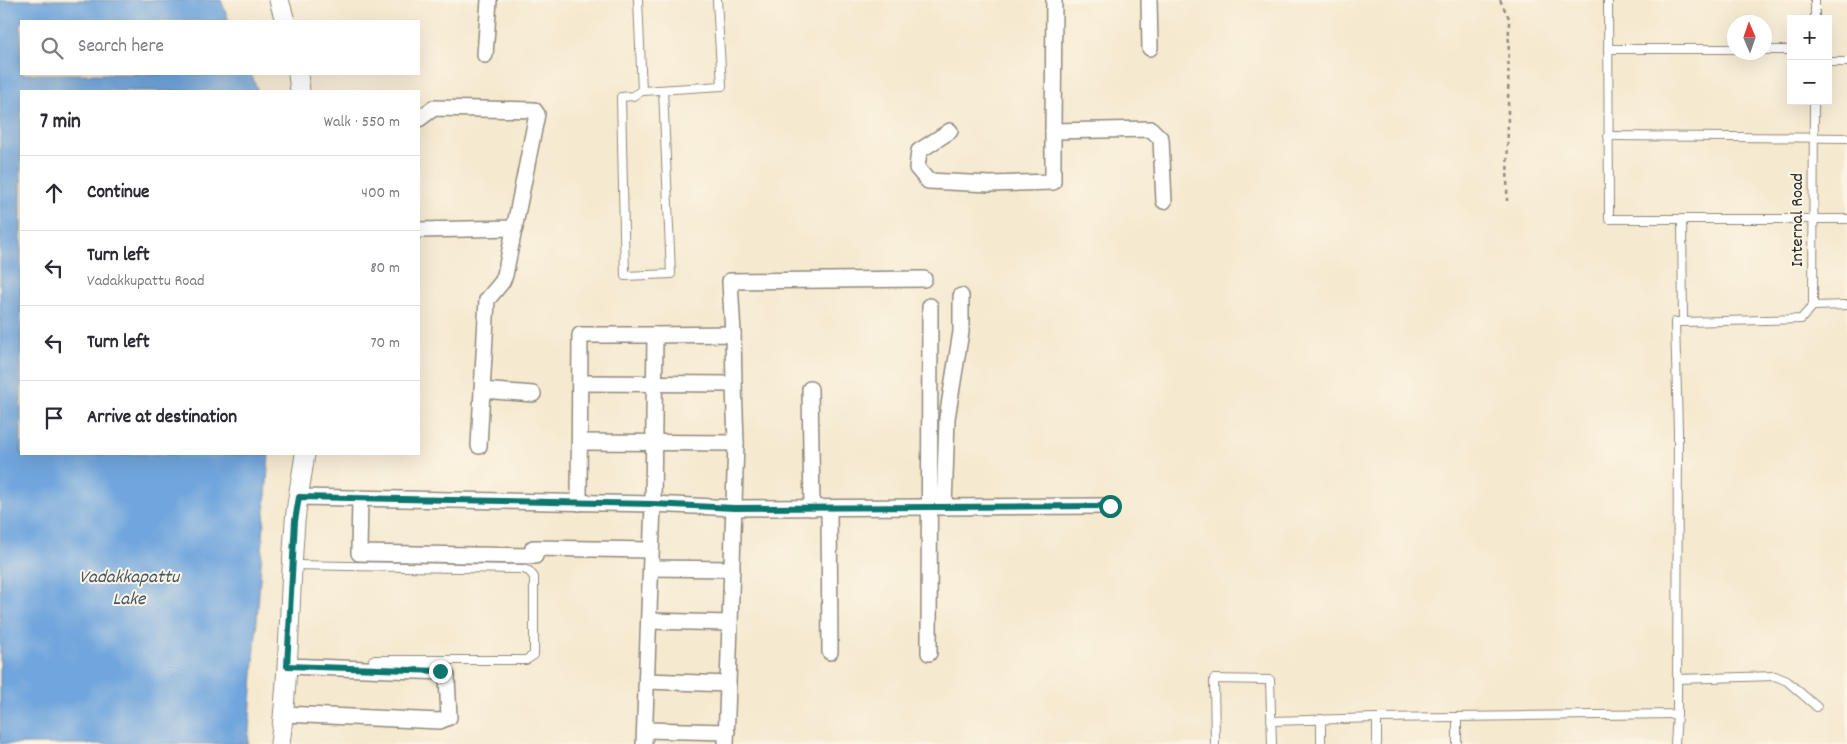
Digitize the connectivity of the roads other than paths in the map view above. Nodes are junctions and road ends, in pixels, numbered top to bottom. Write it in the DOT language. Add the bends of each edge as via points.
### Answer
graph roads {
  1 [pos="279,0"];
  2 [pos="489,0"];
  3 [pos="638,0"];
  4 [pos="717,0"];
  5 [pos="1054,0"];
  6 [pos="1149,0"];
  7 [pos="1608,0"];
  8 [pos="1815,0"];
  9 [pos="1815,15"];
  10 [pos="285,20"];
  11 [pos="1150,48"];
  12 [pos="1608,49"];
  13 [pos="1727,50"];
  14 [pos="1772,50"];
  15 [pos="1787,50"];
  16 [pos="485,55"];
  17 [pos="1832,62"];
  18 [pos="1847,62"];
  19 [pos="298,75"];
  20 [pos="300,90"];
  21 [pos="664,90"];
  22 [pos="642,91"];
  23 [pos="1814,105"];
  24 [pos="420,118"];
  25 [pos="950,131"];
  26 [pos="1053,131"];
  27 [pos="1608,136"];
  28 [pos="1847,138"];
  29 [pos="1813,139"];
  30 [pos="1164,201"];
  31 [pos="1682,219"];
  32 [pos="1847,219"];
  33 [pos="1813,220"];
  34 [pos="515,228"];
  35 [pos="420,230"];
  36 [pos="924,279"];
  37 [pos="961,296"];
  38 [pos="1847,305"];
  39 [pos="930,306"];
  40 [pos="1813,306"];
  41 [pos="1682,322"];
  42 [pos="733,334"];
  43 [pos="655,336"];
  44 [pos="580,382"];
  45 [pos="655,382"];
  46 [pos="734,384"];
  47 [pos="810,389"];
  48 [pos="482,390"];
  49 [pos="533,394"];
  50 [pos="580,442"];
  51 [pos="654,442"];
  52 [pos="736,443"];
  53 [pos="479,446"];
  54 [pos="305,455"];
  55 [pos="299,497"];
  56 [pos="360,498"];
  57 [pos="579,503"];
  58 [pos="653,504"];
  59 [pos="1110,506"];
  60 [pos="734,508"];
  61 [pos="812,508"];
  62 [pos="830,508"];
  63 [pos="937,508"];
  64 [pos="651,550"];
  65 [pos="293,564"];
  66 [pos="650,568"];
  67 [pos="732,569"];
  68 [pos="649,621"];
  69 [pos="730,623"];
  70 [pos="830,652"];
  71 [pos="929,653"];
  72 [pos="373,660"];
  73 [pos="287,666"];
  74 [pos="1677,679"];
  75 [pos="647,680"];
  76 [pos="728,684"];
  77 [pos="1817,707"];
  78 [pos="284,714"];
  79 [pos="1676,714"];
  80 [pos="1457,716"];
  81 [pos="1377,718"];
  82 [pos="1321,720"];
  83 [pos="1272,721"];
  84 [pos="645,737"];
  85 [pos="726,738"];
  86 [pos="280,744"];
  87 [pos="1215,744"];
  88 [pos="1272,744"];
  89 [pos="1321,744"];
  90 [pos="1378,744"];
  91 [pos="1457,744"];
  92 [pos="1675,744"];
  1 -- 10 [label="street"];
  2 -- 16 [label="street"];
  3 -- 22 [label="lane"];
  4 -- 21 [label="lane" via="722,86"];
  5 -- 26 [label="street"];
  6 -- 11 [label="street"];
  7 -- 12 [label="lane"];
  8 -- 9 [label="lane"];
  12 -- 13 [label="lane"];
  12 -- 27 [label="lane"];
  14 -- 15 [label="lane"];
  17 -- 18 [label="lane"];
  19 -- 20 [label="street"];
  21 -- 22 [label="lane"];
  21 -- 22 [label="lane" via="672,274 625,276 621,97"];
  23 -- 29 [label="lane, Internal Road"];
  24 -- 34 [label="street" via="434,108 534,110 537,114"];
  25 -- 26 [label="street" via="920,151 916,168 928,181 990,184 1053,182"];
  26 -- 30 [label="street" via="1151,129 1161,139"];
  27 -- 29 [label="lane"];
  27 -- 31 [label="lane" via="1609,219"];
  28 -- 29 [label="lane"];
  29 -- 33 [label="lane, Internal Road"];
  31 -- 33 [label="lane"];
  31 -- 41 [label="lane"];
  32 -- 33 [label="lane"];
  33 -- 40 [label="lane, Internal Road"];
  34 -- 35 [label="street"];
  34 -- 48 [label="street" via="505,275 487,300"];
  36 -- 42 [label="street" via="730,281"];
  37 -- 63 [label="street" via="960,332"];
  38 -- 40 [label="lane"];
  39 -- 63 [label="street"];
  40 -- 41 [label="lane" via="1801,319"];
  41 -- 74 [label="lane" via="1675,322"];
  42 -- 43 [label="street"];
  42 -- 46 [label="street"];
  43 -- 44 [label="street" via="580,335"];
  43 -- 45 [label="street"];
  44 -- 45 [label="street"];
  44 -- 50 [label="street"];
  45 -- 46 [label="street"];
  45 -- 51 [label="street"];
  46 -- 52 [label="street"];
  47 -- 61 [label="street"];
  48 -- 49 [label="street"];
  48 -- 53 [label="street"];
  50 -- 51 [label="street"];
  50 -- 57 [label="street"];
  51 -- 52 [label="street"];
  51 -- 58 [label="street"];
  52 -- 60 [label="street"];
  54 -- 55 [label="street"];
  55 -- 56 [label="street"];
  55 -- 65 [label="street"];
  56 -- 57 [label="street"];
  56 -- 64 [label="street" via="359,553 535,556 534,548"];
  57 -- 58 [label="street"];
  58 -- 60 [label="street"];
  58 -- 64 [label="street"];
  59 -- 63 [label="street"];
  60 -- 61 [label="street"];
  60 -- 67 [label="street"];
  61 -- 62 [label="street"];
  62 -- 63 [label="street"];
  62 -- 70 [label="street"];
  63 -- 71 [label="street"];
  64 -- 66 [label="street"];
  65 -- 72 [label="lane" via="523,569 534,577 534,655 531,658"];
  65 -- 73 [label="street"];
  66 -- 67 [label="street"];
  66 -- 68 [label="street"];
  67 -- 69 [label="street"];
  68 -- 69 [label="street"];
  68 -- 75 [label="street"];
  69 -- 76 [label="street"];
  73 -- 78 [label="street"];
  73 -- 78 [label="street" via="444,672 450,717 440,721"];
  74 -- 77 [label="lane" via="1776,676 1787,681"];
  74 -- 79 [label="lane"];
  75 -- 76 [label="street"];
  75 -- 84 [label="street"];
  76 -- 85 [label="street"];
  78 -- 86 [label="street"];
  79 -- 80 [label="lane"];
  79 -- 92 [label="lane"];
  80 -- 81 [label="lane"];
  80 -- 91 [label="lane"];
  81 -- 82 [label="lane"];
  81 -- 90 [label="lane"];
  82 -- 83 [label="lane"];
  82 -- 89 [label="lane"];
  83 -- 87 [label="lane" via="1270,680 1214,679"];
  83 -- 88 [label="lane"];
  84 -- 85 [label="street"];
}
